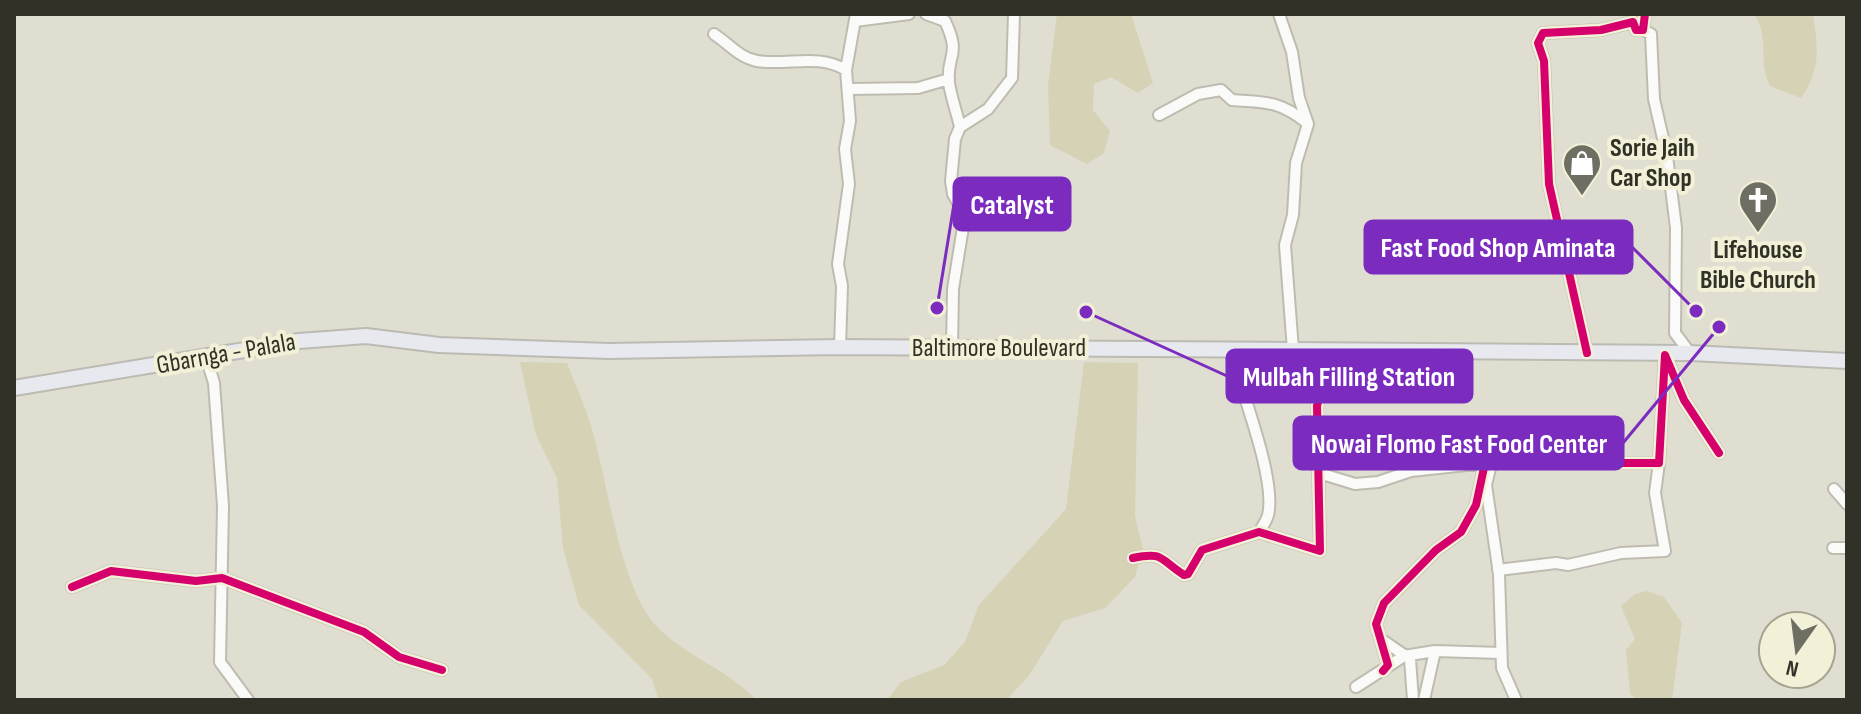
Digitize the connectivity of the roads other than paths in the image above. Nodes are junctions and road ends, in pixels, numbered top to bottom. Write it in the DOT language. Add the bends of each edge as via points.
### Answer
graph roads {
  1 [pos="909,14"];
  2 [pos="926,14"];
  3 [pos="1014,14"];
  4 [pos="1645,14"];
  5 [pos="1280,15"];
  6 [pos="856,18"];
  7 [pos="1643,30"];
  8 [pos="714,34"];
  9 [pos="846,70"];
  10 [pos="949,79"];
  11 [pos="848,89"];
  12 [pos="1159,115"];
  13 [pos="1308,124"];
  14 [pos="960,127"];
  15 [pos="439,345"];
  16 [pos="840,347"];
  17 [pos="952,348"];
  18 [pos="1230,349"];
  19 [pos="1293,350"];
  20 [pos="1587,353"];
  21 [pos="1690,353"];
  22 [pos="1665,355"];
  23 [pos="206,357"];
  24 [pos="1847,361"];
  25 [pos="1326,367"];
  26 [pos="14,388"];
  27 [pos="1719,453"];
  28 [pos="1659,463"];
  29 [pos="1488,464"];
  30 [pos="1319,473"];
  31 [pos="1834,489"];
  32 [pos="1847,504"];
  33 [pos="1259,532"];
  34 [pos="1833,548"];
  35 [pos="1847,548"];
  36 [pos="1133,558"];
  37 [pos="1498,570"];
  38 [pos="222,578"];
  39 [pos="72,587"];
  40 [pos="1379,638"];
  41 [pos="1435,651"];
  42 [pos="1501,653"];
  43 [pos="1404,656"];
  44 [pos="442,670"];
  45 [pos="1383,671"];
  46 [pos="1356,687"];
  47 [pos="248,700"];
  48 [pos="1413,700"];
  49 [pos="1424,700"];
  50 [pos="1516,700"];
  1 -- 6 [label="street"];
  2 -- 10 [label="street" via="945,21 953,39"];
  3 -- 14 [label="street" via="1012,78 988,109"];
  4 -- 7 [label="street"];
  5 -- 13 [label="street"];
  6 -- 9 [label="street"];
  7 -- 20 [label="street" via="1636,30 1633,22 1543,33 1538,43 1544,61 1549,184"];
  7 -- 21 [label="street" via="1651,34 1654,99 1674,199 1675,333"];
  8 -- 9 [label="street" via="740,55 758,61 832,61"];
  9 -- 11 [label="street"];
  10 -- 11 [label="street" via="918,88"];
  10 -- 14 [label="street"];
  11 -- 16 [label="street" via="849,184 838,264"];
  12 -- 13 [label="street" via="1198,94 1221,90 1232,100 1268,101 1289,109"];
  13 -- 19 [label="street" via="1296,163 1285,245"];
  14 -- 17 [label="street" via="951,181 965,215 953,289"];
  15 -- 16 [label="highway, Baltimore Boulevard" via="609,351"];
  15 -- 23 [label="highway, Gbarnga - Palala" via="366,336"];
  16 -- 17 [label="highway, Baltimore Boulevard"];
  17 -- 18 [label="highway, Baltimore Boulevard"];
  18 -- 19 [label="highway, Baltimore Boulevard"];
  18 -- 33 [label="street" via="1259,438 1269,514"];
  19 -- 20 [label="highway, Baltimore Boulevard"];
  20 -- 22 [label="highway, Baltimore Boulevard"];
  21 -- 22 [label="highway, Baltimore Boulevard"];
  21 -- 24 [label="highway, Baltimore Boulevard"];
  22 -- 27 [label="street" via="1684,400"];
  22 -- 28 [label="street"];
  23 -- 26 [label="highway, Gbarnga - Palala"];
  23 -- 38 [label="street" via="217,410"];
  25 -- 30 [label="street" via="1317,406"];
  28 -- 29 [label="street"];
  28 -- 37 [label="street" via="1655,493 1665,551"];
  29 -- 30 [label="street" via="1411,471 1355,484"];
  29 -- 37 [label="street"];
  29 -- 40 [label="street" via="1461,532 1384,603 1376,624"];
  30 -- 33 [label="street" via="1320,551"];
  31 -- 32 [label="street"];
  33 -- 36 [label="street" via="1212,544 1184,575 1161,556"];
  34 -- 35 [label="street"];
  37 -- 42 [label="street"];
  38 -- 39 [label="street" via="196,581 111,571"];
  38 -- 44 [label="street" via="364,632 399,657"];
  38 -- 47 [label="street" via="220,662"];
  40 -- 43 [label="street"];
  40 -- 45 [label="street" via="1388,665"];
  41 -- 42 [label="street"];
  41 -- 43 [label="street"];
  41 -- 49 [label="street"];
  42 -- 50 [label="street"];
  43 -- 45 [label="street"];
  43 -- 48 [label="street" via="1410,659"];
  45 -- 46 [label="street"];
}
